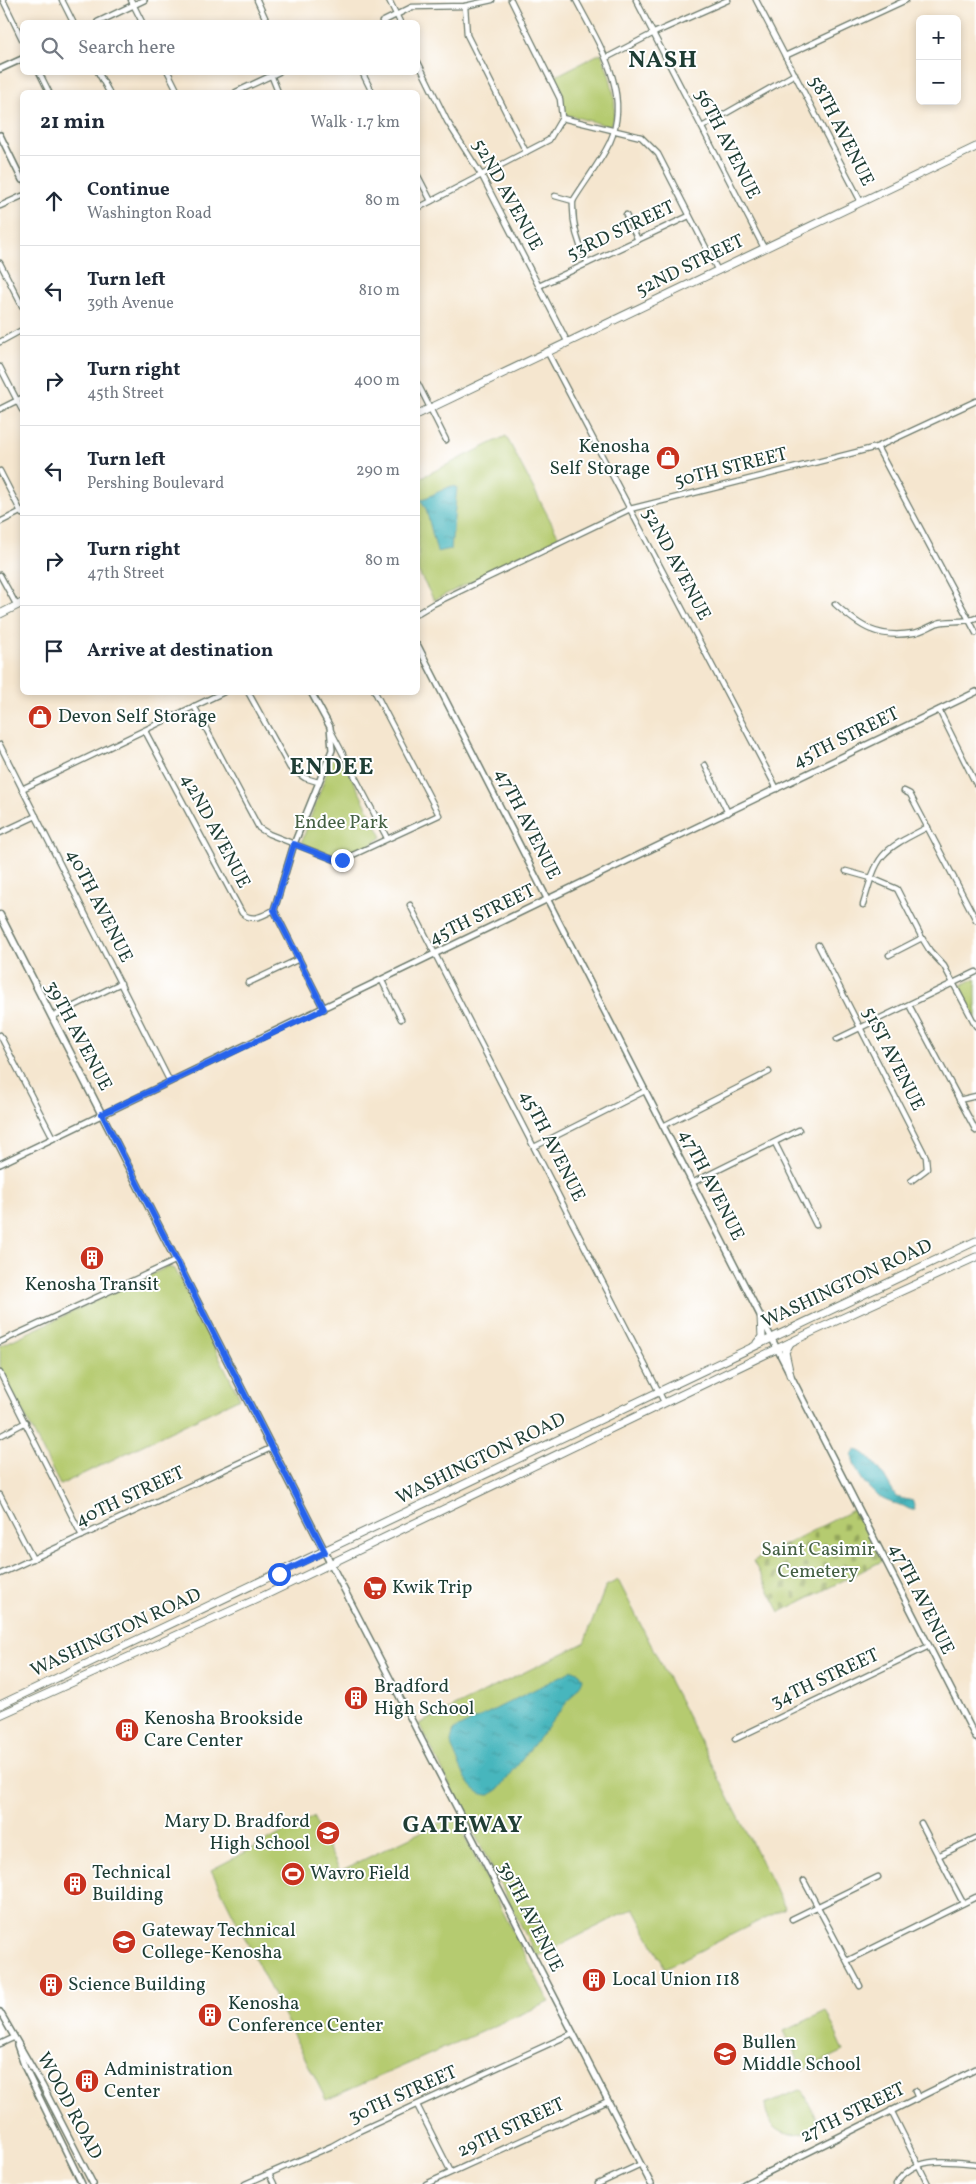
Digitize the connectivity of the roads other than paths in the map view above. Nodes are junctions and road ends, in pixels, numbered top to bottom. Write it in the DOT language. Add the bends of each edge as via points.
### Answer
graph roads {
  1 [pos="3,0"];
  2 [pos="62,0"];
  3 [pos="144,0"];
  4 [pos="257,0"];
  5 [pos="389,0"];
  6 [pos="492,0"];
  7 [pos="512,0"];
  8 [pos="576,0"];
  9 [pos="636,0"];
  10 [pos="728,0"];
  11 [pos="756,0"];
  12 [pos="906,0"];
  13 [pos="132,3"];
  14 [pos="465,6"];
  15 [pos="396,15"];
  16 [pos="72,20"];
  17 [pos="102,20"];
  18 [pos="141,20"];
  19 [pos="266,20"];
  20 [pos="386,20"];
  21 [pos="399,20"];
  22 [pos="654,33"];
  23 [pos="20,35"];
  24 [pos="785,56"];
  25 [pos="606,58"];
  26 [pos="20,60"];
  27 [pos="420,66"];
  28 [pos="0,69"];
  29 [pos="795,74"];
  30 [pos="40,75"];
  31 [pos="100,75"];
  32 [pos="170,75"];
  33 [pos="268,75"];
  34 [pos="270,75"];
  35 [pos="363,75"];
  36 [pos="48,90"];
  37 [pos="108,90"];
  38 [pos="177,90"];
  39 [pos="240,90"];
  40 [pos="277,90"];
  41 [pos="370,90"];
  42 [pos="562,118"];
  43 [pos="702,127"];
  44 [pos="614,129"];
  45 [pos="0,135"];
  46 [pos="976,147"];
  47 [pos="526,152"];
  48 [pos="20,176"];
  49 [pos="482,176"];
  50 [pos="420,180"];
  51 [pos="555,196"];
  52 [pos="20,197"];
  53 [pos="431,201"];
  54 [pos="573,201"];
  55 [pos="861,202"];
  56 [pos="0,206"];
  57 [pos="420,207"];
  58 [pos="626,215"];
  59 [pos="689,216"];
  60 [pos="638,240"];
  61 [pos="764,248"];
  62 [pos="0,262"];
  63 [pos="588,263"];
  64 [pos="718,270"];
  65 [pos="539,286"];
  66 [pos="20,302"];
  67 [pos="20,331"];
  68 [pos="0,342"];
  69 [pos="568,343"];
  70 [pos="548,353"];
  71 [pos="0,367"];
  72 [pos="420,388"];
  73 [pos="20,399"];
  74 [pos="976,401"];
  75 [pos="430,408"];
  76 [pos="0,409"];
  77 [pos="420,413"];
  78 [pos="446,440"];
  79 [pos="877,447"];
  80 [pos="0,472"];
  81 [pos="20,508"];
  82 [pos="630,509"];
  83 [pos="20,513"];
  84 [pos="0,522"];
  85 [pos="0,575"];
  86 [pos="20,604"];
  87 [pos="835,604"];
  88 [pos="420,612"];
  89 [pos="0,614"];
  90 [pos="976,618"];
  91 [pos="970,621"];
  92 [pos="976,633"];
  93 [pos="420,650"];
  94 [pos="976,692"];
  95 [pos="218,695"];
  96 [pos="250,695"];
  97 [pos="313,695"];
  98 [pos="378,695"];
  99 [pos="194,706"];
  100 [pos="938,710"];
  101 [pos="330,728"];
  102 [pos="145,731"];
  103 [pos="0,745"];
  104 [pos="705,765"];
  105 [pos="318,782"];
  106 [pos="976,784"];
  107 [pos="22,789"];
  108 [pos="777,789"];
  109 [pos="904,792"];
  110 [pos="728,812"];
  111 [pos="36,816"];
  112 [pos="928,826"];
  113 [pos="0,833"];
  114 [pos="387,838"];
  115 [pos="294,844"];
  116 [pos="846,871"];
  117 [pos="871,878"];
  118 [pos="549,900"];
  119 [pos="410,905"];
  120 [pos="863,905"];
  121 [pos="274,910"];
  122 [pos="0,916"];
  123 [pos="976,920"];
  124 [pos="922,938"];
  125 [pos="818,945"];
  126 [pos="435,955"];
  127 [pos="889,955"];
  128 [pos="299,959"];
  129 [pos="976,972"];
  130 [pos="382,981"];
  131 [pos="121,983"];
  132 [pos="248,983"];
  133 [pos="953,983"];
  134 [pos="909,1005"];
  135 [pos="324,1009"];
  136 [pos="52,1017"];
  137 [pos="401,1019"];
  138 [pos="976,1026"];
  139 [pos="860,1028"];
  140 [pos="0,1035"];
  141 [pos="837,1039"];
  142 [pos="769,1072"];
  143 [pos="170,1082"];
  144 [pos="645,1091"];
  145 [pos="976,1096"];
  146 [pos="959,1100"];
  147 [pos="102,1114"];
  148 [pos="663,1126"];
  149 [pos="799,1130"];
  150 [pos="976,1131"];
  151 [pos="53,1138"];
  152 [pos="775,1143"];
  153 [pos="536,1146"];
  154 [pos="0,1164"];
  155 [pos="911,1181"];
  156 [pos="694,1182"];
  157 [pos="816,1225"];
  158 [pos="976,1241"];
  159 [pos="976,1257"];
  160 [pos="177,1260"];
  161 [pos="762,1317"];
  162 [pos="772,1338"];
  163 [pos="792,1341"];
  164 [pos="0,1342"];
  165 [pos="756,1345"];
  166 [pos="777,1349"];
  167 [pos="0,1372"];
  168 [pos="790,1375"];
  169 [pos="658,1391"];
  170 [pos="664,1402"];
  171 [pos="26,1422"];
  172 [pos="0,1436"];
  173 [pos="272,1447"];
  174 [pos="0,1495"];
  175 [pos="82,1536"];
  176 [pos="325,1552"];
  177 [pos="33,1559"];
  178 [pos="331,1564"];
  179 [pos="282,1572"];
  180 [pos="0,1574"];
  181 [pos="257,1598"];
  182 [pos="929,1646"];
  183 [pos="10,1700"];
  184 [pos="0,1705"];
  185 [pos="14,1708"];
  186 [pos="0,1715"];
  187 [pos="976,1738"];
  188 [pos="735,1739"];
  189 [pos="921,1823"];
  190 [pos="976,1838"];
  191 [pos="938,1856"];
  192 [pos="878,1877"];
  193 [pos="804,1881"];
  194 [pos="976,1897"];
  195 [pos="963,1903"];
  196 [pos="818,1906"];
  197 [pos="792,1919"];
  198 [pos="847,1961"];
  199 [pos="860,1986"];
  200 [pos="0,2012"];
  201 [pos="573,2032"];
  202 [pos="13,2038"];
  203 [pos="0,2044"];
  204 [pos="16,2044"];
  205 [pos="976,2069"];
  206 [pos="915,2091"];
  207 [pos="918,2098"];
  208 [pos="608,2100"];
  209 [pos="417,2104"];
  210 [pos="891,2110"];
  211 [pos="641,2164"];
  212 [pos="919,2164"];
  213 [pos="976,2164"];
  214 [pos="451,2172"];
  215 [pos="269,2174"];
  216 [pos="748,2183"];
  217 [pos="82,2184"];
  218 [pos="93,2184"];
  219 [pos="245,2184"];
  220 [pos="274,2184"];
  221 [pos="426,2184"];
  222 [pos="598,2184"];
  223 [pos="651,2184"];
  224 [pos="896,2184"];
  225 [pos="928,2184"];
  1 -- 23 [label="street"];
  2 -- 16 [label="street"];
  3 -- 13 [label="street"];
  4 -- 19 [label="street"];
  5 -- 15 [label="street"];
  6 -- 14 [label="street"];
  7 -- 42 [label="street" via="560,99"];
  8 -- 25 [label="street"];
  9 -- 22 [label="street, 56TH AVENUE"];
  10 -- 22 [label="street"];
  11 -- 24 [label="street, 58TH AVENUE"];
  12 -- 24 [label="street"];
  13 -- 17 [label="street"];
  13 -- 18 [label="street"];
  14 -- 15 [label="street" via="418,6"];
  14 -- 47 [label="street" via="467,35"];
  15 -- 20 [label="street"];
  15 -- 21 [label="street"];
  22 -- 25 [label="street"];
  22 -- 43 [label="street, 56TH AVENUE"];
  24 -- 29 [label="street, 58TH AVENUE"];
  25 -- 44 [label="street" via="616,97"];
  26 -- 28 [label="street"];
  27 -- 49 [label="street, 52ND AVENUE" via="448,122"];
  29 -- 43 [label="street, 58TH AVENUE"];
  29 -- 55 [label="street, 58TH AVENUE"];
  30 -- 36 [label="street"];
  31 -- 37 [label="street"];
  32 -- 38 [label="street"];
  33 -- 39 [label="street"];
  34 -- 40 [label="street"];
  35 -- 41 [label="street"];
  42 -- 44 [label="street"];
  42 -- 47 [label="street" via="549,140"];
  43 -- 61 [label="street, 56TH AVENUE"];
  44 -- 54 [label="street" via="600,159"];
  44 -- 59 [label="street" via="641,137 658,154"];
  45 -- 48 [label="street"];
  46 -- 55 [label="main road, 52ND STREET"];
  47 -- 49 [label="street"];
  49 -- 53 [label="street"];
  49 -- 65 [label="street, 52ND AVENUE"];
  50 -- 53 [label="street"];
  51 -- 54 [label="street"];
  52 -- 56 [label="street"];
  53 -- 57 [label="street"];
  54 -- 63 [label="street" via="572,221 579,247"];
  55 -- 61 [label="main road, 52ND STREET"];
  58 -- 60 [label="street"];
  59 -- 60 [label="street, 53RD STREET"];
  59 -- 64 [label="street"];
  60 -- 63 [label="street, 53RD STREET"];
  61 -- 64 [label="main road, 52ND STREET"];
  62 -- 66 [label="street"];
  63 -- 65 [label="street, 53RD STREET"];
  64 -- 69 [label="main road, 52ND STREET"];
  65 -- 69 [label="street, 52ND AVENUE"];
  67 -- 68 [label="street"];
  69 -- 70 [label="main road, 52ND STREET"];
  70 -- 75 [label="main road, 52ND STREET"];
  70 -- 82 [label="street, 52ND AVENUE"];
  71 -- 73 [label="street"];
  72 -- 75 [label="street"];
  73 -- 76 [label="street"];
  74 -- 79 [label="street, 50TH STREET"];
  75 -- 77 [label="main road, 52ND STREET"];
  75 -- 78 [label="street"];
  79 -- 82 [label="street, 50TH STREET"];
  79 -- 91 [label="street"];
  80 -- 81 [label="street"];
  82 -- 88 [label="street, 50TH STREET"];
  82 -- 108 [label="street, 52ND AVENUE"];
  83 -- 84 [label="street"];
  85 -- 86 [label="street"];
  86 -- 89 [label="main road"];
  87 -- 91 [label="street" via="856,623 881,635 914,633 939,623"];
  90 -- 91 [label="street"];
  91 -- 92 [label="street"];
  93 -- 118 [label="street, 47TH AVENUE"];
  94 -- 100 [label="street, 45TH STREET"];
  95 -- 99 [label="street"];
  96 -- 105 [label="street" via="290,768"];
  97 -- 101 [label="street"];
  98 -- 114 [label="street" via="439,816"];
  99 -- 102 [label="street"];
  99 -- 115 [label="street" via="259,828"];
  100 -- 106 [label="street"];
  100 -- 108 [label="street, 45TH STREET"];
  101 -- 105 [label="street" via="332,750"];
  101 -- 114 [label="street"];
  102 -- 107 [label="street"];
  102 -- 121 [label="street, 42ND AVENUE" via="242,913 248,918 256,918"];
  103 -- 107 [label="street, 40TH AVENUE"];
  104 -- 110 [label="street"];
  105 -- 115 [label="street"];
  107 -- 111 [label="street, 40TH AVENUE"];
  108 -- 110 [label="street, 45TH STREET"];
  109 -- 112 [label="street" via="910,794"];
  110 -- 118 [label="street, 45TH STREET"];
  111 -- 113 [label="street"];
  111 -- 131 [label="street, 40TH AVENUE"];
  112 -- 117 [label="street" via="894,844 879,858"];
  112 -- 123 [label="street"];
  114 -- 115 [label="street" via="342,860"];
  115 -- 121 [label="street"];
  116 -- 117 [label="street"];
  117 -- 120 [label="street"];
  117 -- 124 [label="street" via="897,890"];
  118 -- 126 [label="street, 45TH STREET"];
  118 -- 144 [label="street, 47TH AVENUE"];
  119 -- 126 [label="street, 45TH AVENUE"];
  121 -- 128 [label="street"];
  122 -- 136 [label="main road, 39TH AVENUE"];
  124 -- 127 [label="street"];
  124 -- 133 [label="street"];
  125 -- 139 [label="street, 51ST AVENUE"];
  126 -- 130 [label="street, 45TH STREET"];
  126 -- 153 [label="street, 45TH AVENUE"];
  128 -- 132 [label="street"];
  128 -- 135 [label="street"];
  129 -- 133 [label="street"];
  130 -- 135 [label="street, 45TH STREET"];
  130 -- 137 [label="street"];
  131 -- 136 [label="street"];
  131 -- 143 [label="street, 40TH AVENUE"];
  133 -- 134 [label="street"];
  133 -- 138 [label="street"];
  134 -- 139 [label="street"];
  134 -- 146 [label="street"];
  135 -- 143 [label="street, 45TH STREET"];
  136 -- 147 [label="main road, 39TH AVENUE"];
  139 -- 141 [label="street"];
  139 -- 155 [label="street, 51ST AVENUE" via="926,1157 927,1169"];
  140 -- 151 [label="street"];
  142 -- 148 [label="street"];
  143 -- 147 [label="street, 45TH STREET"];
  144 -- 148 [label="street, 47TH AVENUE"];
  144 -- 153 [label="street"];
  145 -- 146 [label="street"];
  146 -- 150 [label="street"];
  147 -- 151 [label="street, 45TH STREET"];
  147 -- 160 [label="main road, 39TH AVENUE"];
  148 -- 156 [label="street, 47TH AVENUE"];
  149 -- 152 [label="street"];
  151 -- 154 [label="street, 45TH STREET"];
  152 -- 156 [label="street"];
  152 -- 157 [label="street"];
  153 -- 169 [label="street, 45TH AVENUE"];
  156 -- 161 [label="street, 47TH AVENUE"];
  158 -- 162 [label="main road, WASHINGTON ROAD"];
  159 -- 163 [label="main road, WASHINGTON ROAD"];
  160 -- 164 [label="street"];
  160 -- 173 [label="main road, 39TH AVENUE"];
  161 -- 162 [label="street, 47TH AVENUE"];
  161 -- 165 [label="main road" via="762,1337"];
  162 -- 165 [label="main road, WASHINGTON ROAD"];
  162 -- 166 [label="street, 47TH AVENUE"];
  163 -- 166 [label="main road, WASHINGTON ROAD"];
  163 -- 168 [label="main road" via="785,1352"];
  165 -- 169 [label="main road, WASHINGTON ROAD"];
  166 -- 168 [label="street, 47TH AVENUE"];
  166 -- 170 [label="main road, WASHINGTON ROAD"];
  167 -- 171 [label="street"];
  168 -- 182 [label="street, 47TH AVENUE"];
  169 -- 170 [label="street, 45TH AVENUE"];
  169 -- 176 [label="main road, WASHINGTON ROAD"];
  170 -- 178 [label="main road, WASHINGTON ROAD"];
  171 -- 172 [label="street"];
  171 -- 175 [label="street"];
  173 -- 175 [label="street, 40TH STREET"];
  173 -- 176 [label="main road, 39TH AVENUE"];
  174 -- 177 [label="street"];
  175 -- 177 [label="street, 40TH STREET"];
  176 -- 178 [label="main road, 39TH AVENUE"];
  176 -- 179 [label="main road, WASHINGTON ROAD"];
  177 -- 180 [label="street, 40TH STREET"];
  178 -- 181 [label="main road, WASHINGTON ROAD"];
  178 -- 201 [label="street, 39TH AVENUE"];
  179 -- 181 [label="main road" via="275,1580 256,1590"];
  179 -- 183 [label="main road, WASHINGTON ROAD"];
  181 -- 185 [label="main road, WASHINGTON ROAD"];
  182 -- 187 [label="street, 47TH AVENUE"];
  182 -- 188 [label="street, 34TH STREET"];
  183 -- 184 [label="main road, WASHINGTON ROAD"];
  183 -- 185 [label="main road"];
  185 -- 186 [label="main road, WASHINGTON ROAD"];
  189 -- 191 [label="street"];
  190 -- 191 [label="street"];
  191 -- 195 [label="street"];
  192 -- 196 [label="street"];
  193 -- 196 [label="street"];
  194 -- 195 [label="street"];
  195 -- 198 [label="street"];
  196 -- 197 [label="street"];
  196 -- 198 [label="street"];
  198 -- 199 [label="street"];
  200 -- 202 [label="street, WOOD ROAD"];
  201 -- 208 [label="street, 39TH AVENUE"];
  201 -- 209 [label="street, 30TH STREET"];
  202 -- 203 [label="street"];
  202 -- 204 [label="street, WOOD ROAD"];
  204 -- 217 [label="street, WOOD ROAD" via="24,2068"];
  204 -- 218 [label="street, WOOD ROAD" via="42,2085"];
  205 -- 207 [label="street, 27TH STREET"];
  206 -- 207 [label="street"];
  207 -- 210 [label="street, 27TH STREET"];
  208 -- 211 [label="street, 39TH AVENUE"];
  208 -- 214 [label="street, 29TH STREET"];
  209 -- 214 [label="street"];
  209 -- 215 [label="street, 30TH STREET"];
  210 -- 212 [label="street"];
  210 -- 216 [label="street, 27TH STREET"];
  211 -- 222 [label="street"];
  211 -- 223 [label="street, 39TH AVENUE"];
  212 -- 213 [label="street" via="939,2160"];
  212 -- 224 [label="street"];
  212 -- 225 [label="street"];
  214 -- 221 [label="street, 29TH STREET"];
  215 -- 219 [label="street, 30TH STREET"];
  215 -- 220 [label="street"];
}
